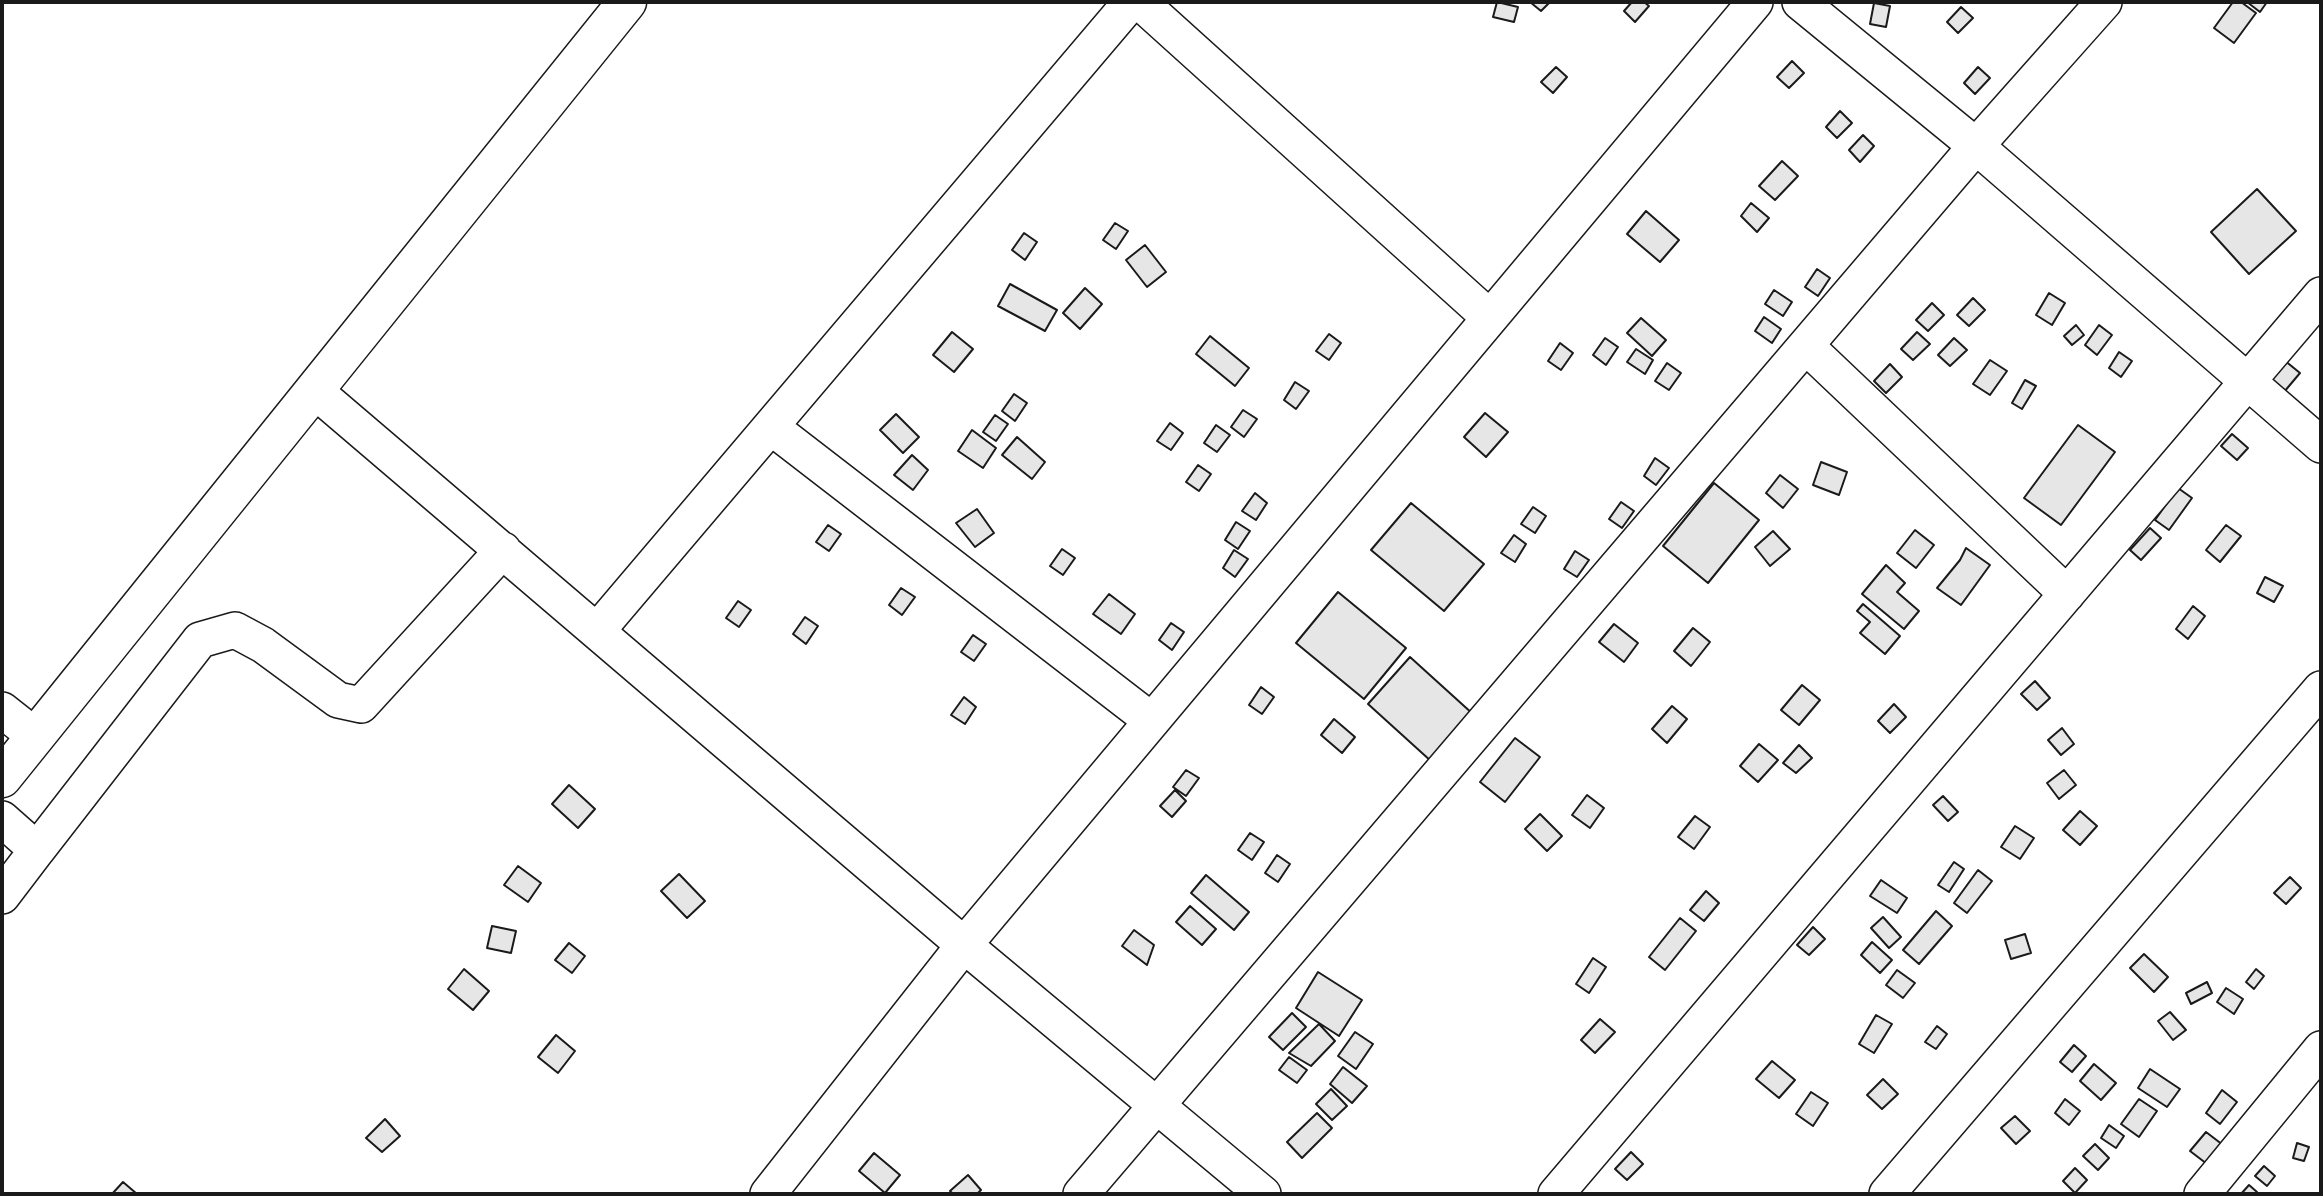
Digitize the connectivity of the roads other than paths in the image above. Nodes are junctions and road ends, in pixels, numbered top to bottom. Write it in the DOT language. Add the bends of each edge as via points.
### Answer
graph roads {
  1 [pos="627,2"];
  2 [pos="1131,2"];
  3 [pos="1140,2"];
  4 [pos="1755,2"];
  5 [pos="1800,2"];
  6 [pos="2104,2"];
  7 [pos="1976,146"];
  8 [pos="2321,295"];
  9 [pos="1490,318"];
  10 [pos="1807,346"];
  11 [pos="2248,381"];
  12 [pos="314,390"];
  13 [pos="771,427"];
  14 [pos="2321,445"];
  15 [pos="503,551"];
  16 [pos="2067,594"];
  17 [pos="597,631"];
  18 [pos="2321,689"];
  19 [pos="2,710"];
  20 [pos="1152,721"];
  21 [pos="34,736"];
  22 [pos="2,778"];
  23 [pos="2,819"];
  24 [pos="37,850"];
  25 [pos="2,896"];
  26 [pos="964,945"];
  27 [pos="2321,1049"];
  28 [pos="1158,1107"];
  29 [pos="768,1194"];
  30 [pos="1081,1194"];
  31 [pos="1263,1194"];
  32 [pos="1556,1194"];
  33 [pos="1887,1194"];
  34 [pos="2202,1194"];
  1 -- 12 [label="street"];
  2 -- 13 [label="street"];
  3 -- 9 [label="street"];
  4 -- 9 [label="street"];
  5 -- 7 [label="street"];
  6 -- 7 [label="street"];
  7 -- 10 [label="street"];
  7 -- 11 [label="street"];
  8 -- 11 [label="street"];
  9 -- 20 [label="street"];
  10 -- 16 [label="street"];
  10 -- 28 [label="street"];
  11 -- 14 [label="street"];
  11 -- 16 [label="street"];
  12 -- 15 [label="street"];
  12 -- 21 [label="street"];
  13 -- 17 [label="street"];
  13 -- 20 [label="street"];
  15 -- 17 [label="street"];
  15 -- 24 [label="street" via="360,705 338,700 235,630 200,640"];
  16 -- 32 [label="street"];
  17 -- 26 [label="street"];
  18 -- 33 [label="street"];
  19 -- 21 [label="street"];
  20 -- 26 [label="street"];
  21 -- 22 [label="street"];
  23 -- 24 [label="street"];
  24 -- 25 [label="street"];
  26 -- 28 [label="street"];
  26 -- 29 [label="street"];
  27 -- 34 [label="street"];
  28 -- 30 [label="street"];
  28 -- 31 [label="street"];
}
